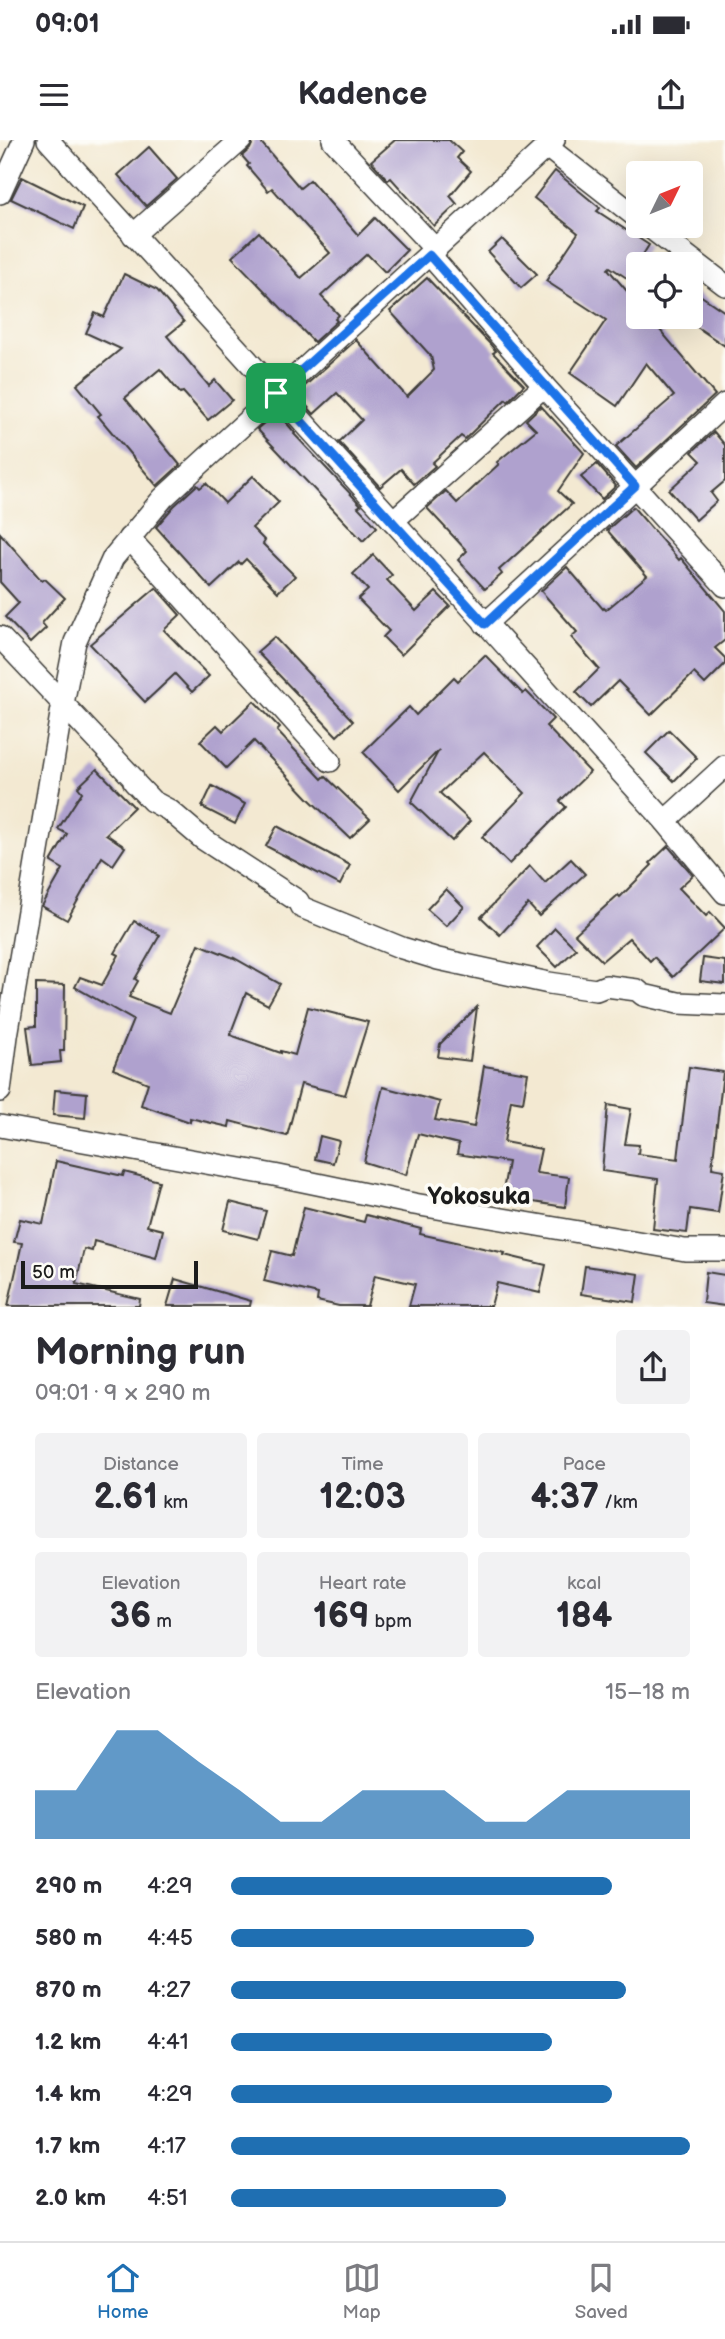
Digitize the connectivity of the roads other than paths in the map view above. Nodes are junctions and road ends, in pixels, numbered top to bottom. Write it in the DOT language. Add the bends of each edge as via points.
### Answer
graph roads {
  1 [pos="24,140"];
  2 [pos="48,140"];
  3 [pos="241,140"];
  4 [pos="332,140"];
  5 [pos="544,144"];
  6 [pos="0,193"];
  7 [pos="626,209"];
  8 [pos="133,235"];
  9 [pos="664,238"];
  10 [pos="433,252"];
  11 [pos="725,285"];
  12 [pos="544,386"];
  13 [pos="276,393"];
  14 [pos="725,404"];
  15 [pos="635,486"];
  16 [pos="393,521"];
  17 [pos="129,538"];
  18 [pos="725,586"];
  19 [pos="485,624"];
  20 [pos="0,638"];
  21 [pos="63,703"];
  22 [pos="330,761"];
  23 [pos="725,765"];
  24 [pos="665,821"];
  25 [pos="725,893"];
  26 [pos="725,1005"];
  27 [pos="3,1033"];
  28 [pos="0,1091"];
  29 [pos="0,1126"];
  30 [pos="725,1251"];
  1 -- 6 [label="street"];
  2 -- 8 [label="street"];
  3 -- 8 [label="street"];
  4 -- 10 [label="street"];
  5 -- 7 [label="street"];
  5 -- 10 [label="street"];
  8 -- 13 [label="street"];
  9 -- 11 [label="street"];
  10 -- 12 [label="street"];
  10 -- 13 [label="street"];
  12 -- 15 [label="street"];
  12 -- 16 [label="street"];
  13 -- 16 [label="street"];
  13 -- 17 [label="street" via="163,498"];
  14 -- 15 [label="street"];
  15 -- 18 [label="street"];
  15 -- 19 [label="street"];
  16 -- 19 [label="street"];
  17 -- 21 [label="street" via="113,558 75,642"];
  17 -- 22 [label="street"];
  19 -- 24 [label="street"];
  20 -- 21 [label="street"];
  21 -- 26 [label="street" via="152,801 318,915 402,948 499,973 596,990 606,986 637,990 678,1003"];
  21 -- 27 [label="street"];
  23 -- 24 [label="street"];
  24 -- 25 [label="street"];
  27 -- 28 [label="street"];
  29 -- 30 [label="street" via="414,1204 685,1250"];
}
